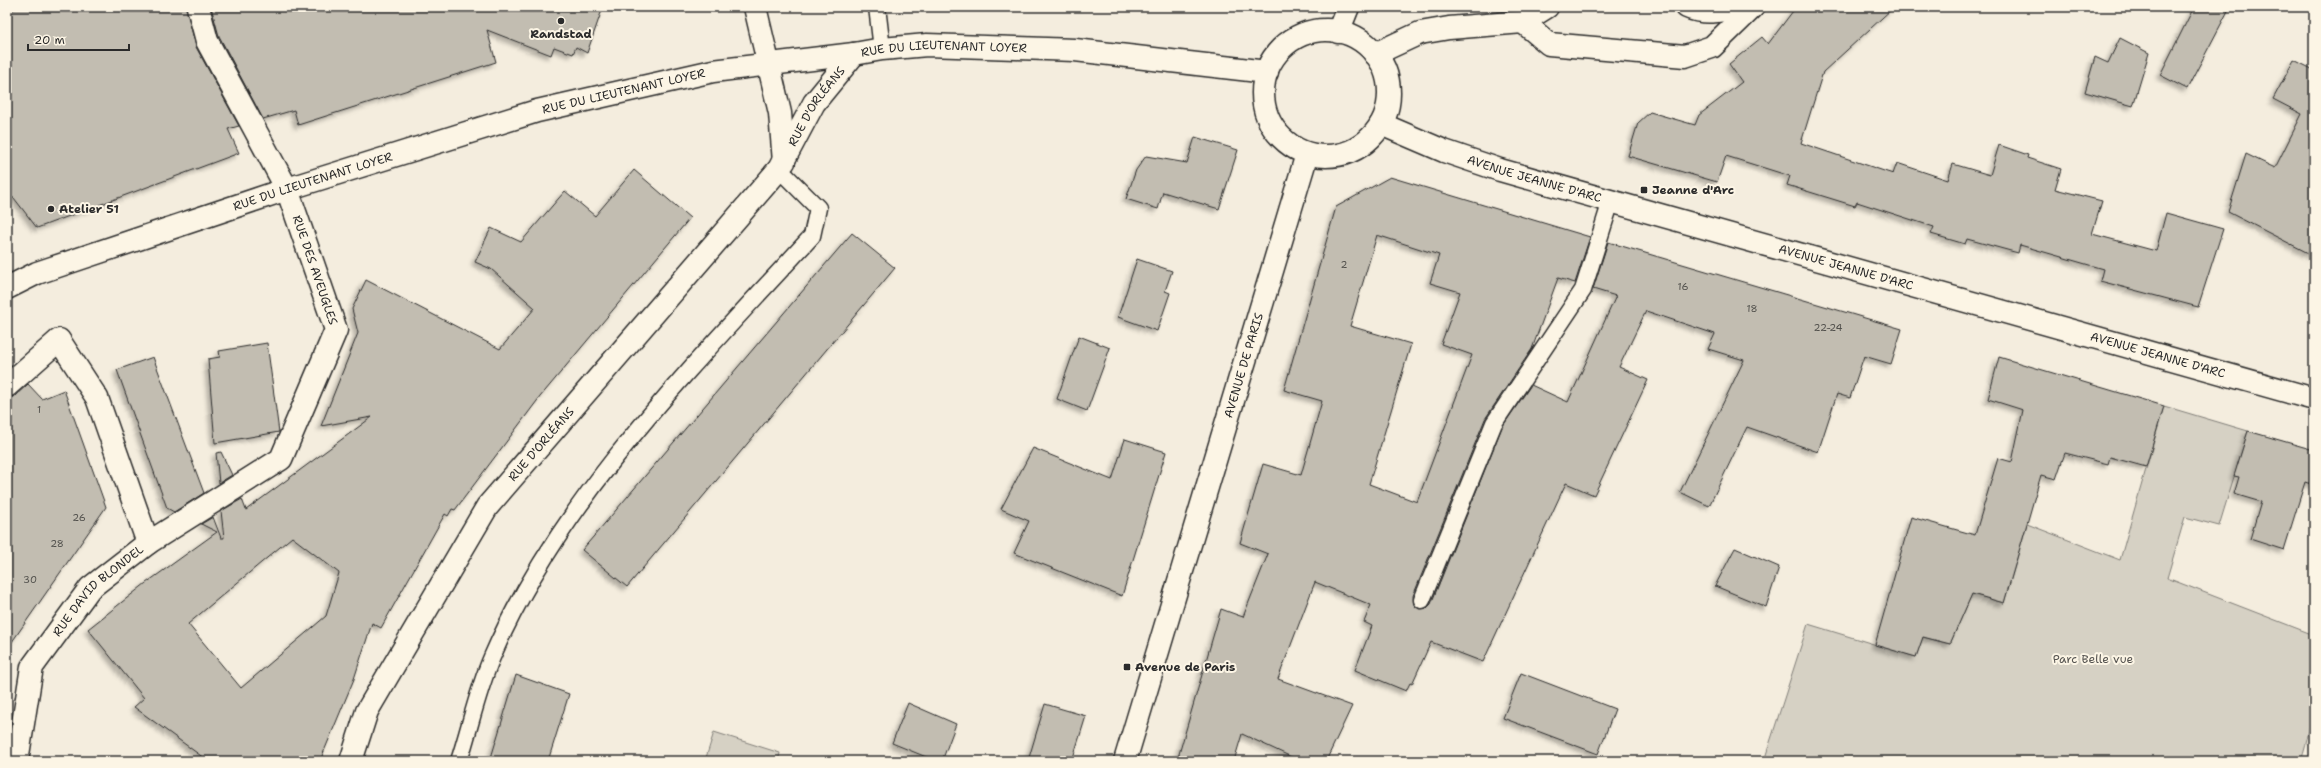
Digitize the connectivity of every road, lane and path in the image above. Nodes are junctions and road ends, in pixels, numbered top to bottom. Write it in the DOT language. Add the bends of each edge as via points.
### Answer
graph roads {
  1 [pos="198,7"];
  2 [pos="755,7"];
  3 [pos="877,7"];
  4 [pos="1348,7"];
  5 [pos="1547,7"];
  6 [pos="1687,7"];
  7 [pos="1739,7"];
  8 [pos="1753,7"];
  9 [pos="1523,22"];
  10 [pos="1338,32"];
  11 [pos="882,49"];
  12 [pos="854,54"];
  13 [pos="1375,54"];
  14 [pos="770,64"];
  15 [pos="1267,72"];
  16 [pos="1381,124"];
  17 [pos="1307,154"];
  18 [pos="781,166"];
  19 [pos="287,189"];
  20 [pos="1611,201"];
  21 [pos="7,288"];
  22 [pos="7,386"];
  23 [pos="2314,399"];
  24 [pos="148,543"];
  25 [pos="1422,600"];
  26 [pos="17,761"];
  27 [pos="351,761"];
  28 [pos="459,761"];
  29 [pos="1125,761"];
  1 -- 19 [label="main road, RUE DES AVEUGLES" via="207,41"];
  2 -- 14 [label="main road, RUE D'ORLÉANS"];
  3 -- 11 [label="lane"];
  4 -- 10 [label="main road"];
  5 -- 9 [label="main road"];
  6 -- 7 [label="main road" via="1697,12"];
  8 -- 9 [label="main road" via="1712,47 1685,56 1549,44"];
  9 -- 13 [label="main road" via="1420,33"];
  10 -- 13 [label="main road" via="1358,40"];
  10 -- 15 [label="main road" via="1322,30 1293,40 1281,49"];
  11 -- 12 [label="main road, RUE DU LIEUTENANT LOYER"];
  11 -- 15 [label="main road, RUE DU LIEUTENANT LOYER" via="927,45 1075,50"];
  12 -- 14 [label="main road, RUE DU LIEUTENANT LOYER"];
  12 -- 18 [label="main road, RUE D'ORLÉANS" via="814,104"];
  13 -- 16 [label="main road" via="1385,70 1389,88 1388,107"];
  14 -- 18 [label="main road, RUE D'ORLÉANS" via="780,112"];
  14 -- 19 [label="main road, RUE DU LIEUTENANT LOYER" via="713,71 537,111"];
  15 -- 17 [label="main road" via="1263,95 1267,114 1276,132 1290,145"];
  16 -- 17 [label="main road" via="1368,141 1349,152 1329,157"];
  16 -- 20 [label="main road, AVENUE JEANNE D'ARC" via="1444,151 1500,170"];
  17 -- 29 [label="main road, AVENUE DE PARIS"];
  18 -- 27 [label="main road, RUE D'ORLÉANS" via="487,507 367,711"];
  18 -- 28 [label="lane" via="818,208 812,236 637,428 539,564 491,657"];
  19 -- 21 [label="main road, RUE DU LIEUTENANT LOYER" via="38,273"];
  19 -- 24 [label="main road, RUE DES AVEUGLES" via="336,330 281,459"];
  20 -- 23 [label="main road, AVENUE JEANNE D'ARC"];
  20 -- 25 [label="lane" via="1583,290 1494,423"];
  22 -- 24 [label="main road, RUE DAVID BLONDEL" via="59,340 97,398"];
  24 -- 26 [label="main road, RUE DAVID BLONDEL" via="90,588 32,667"];
}
